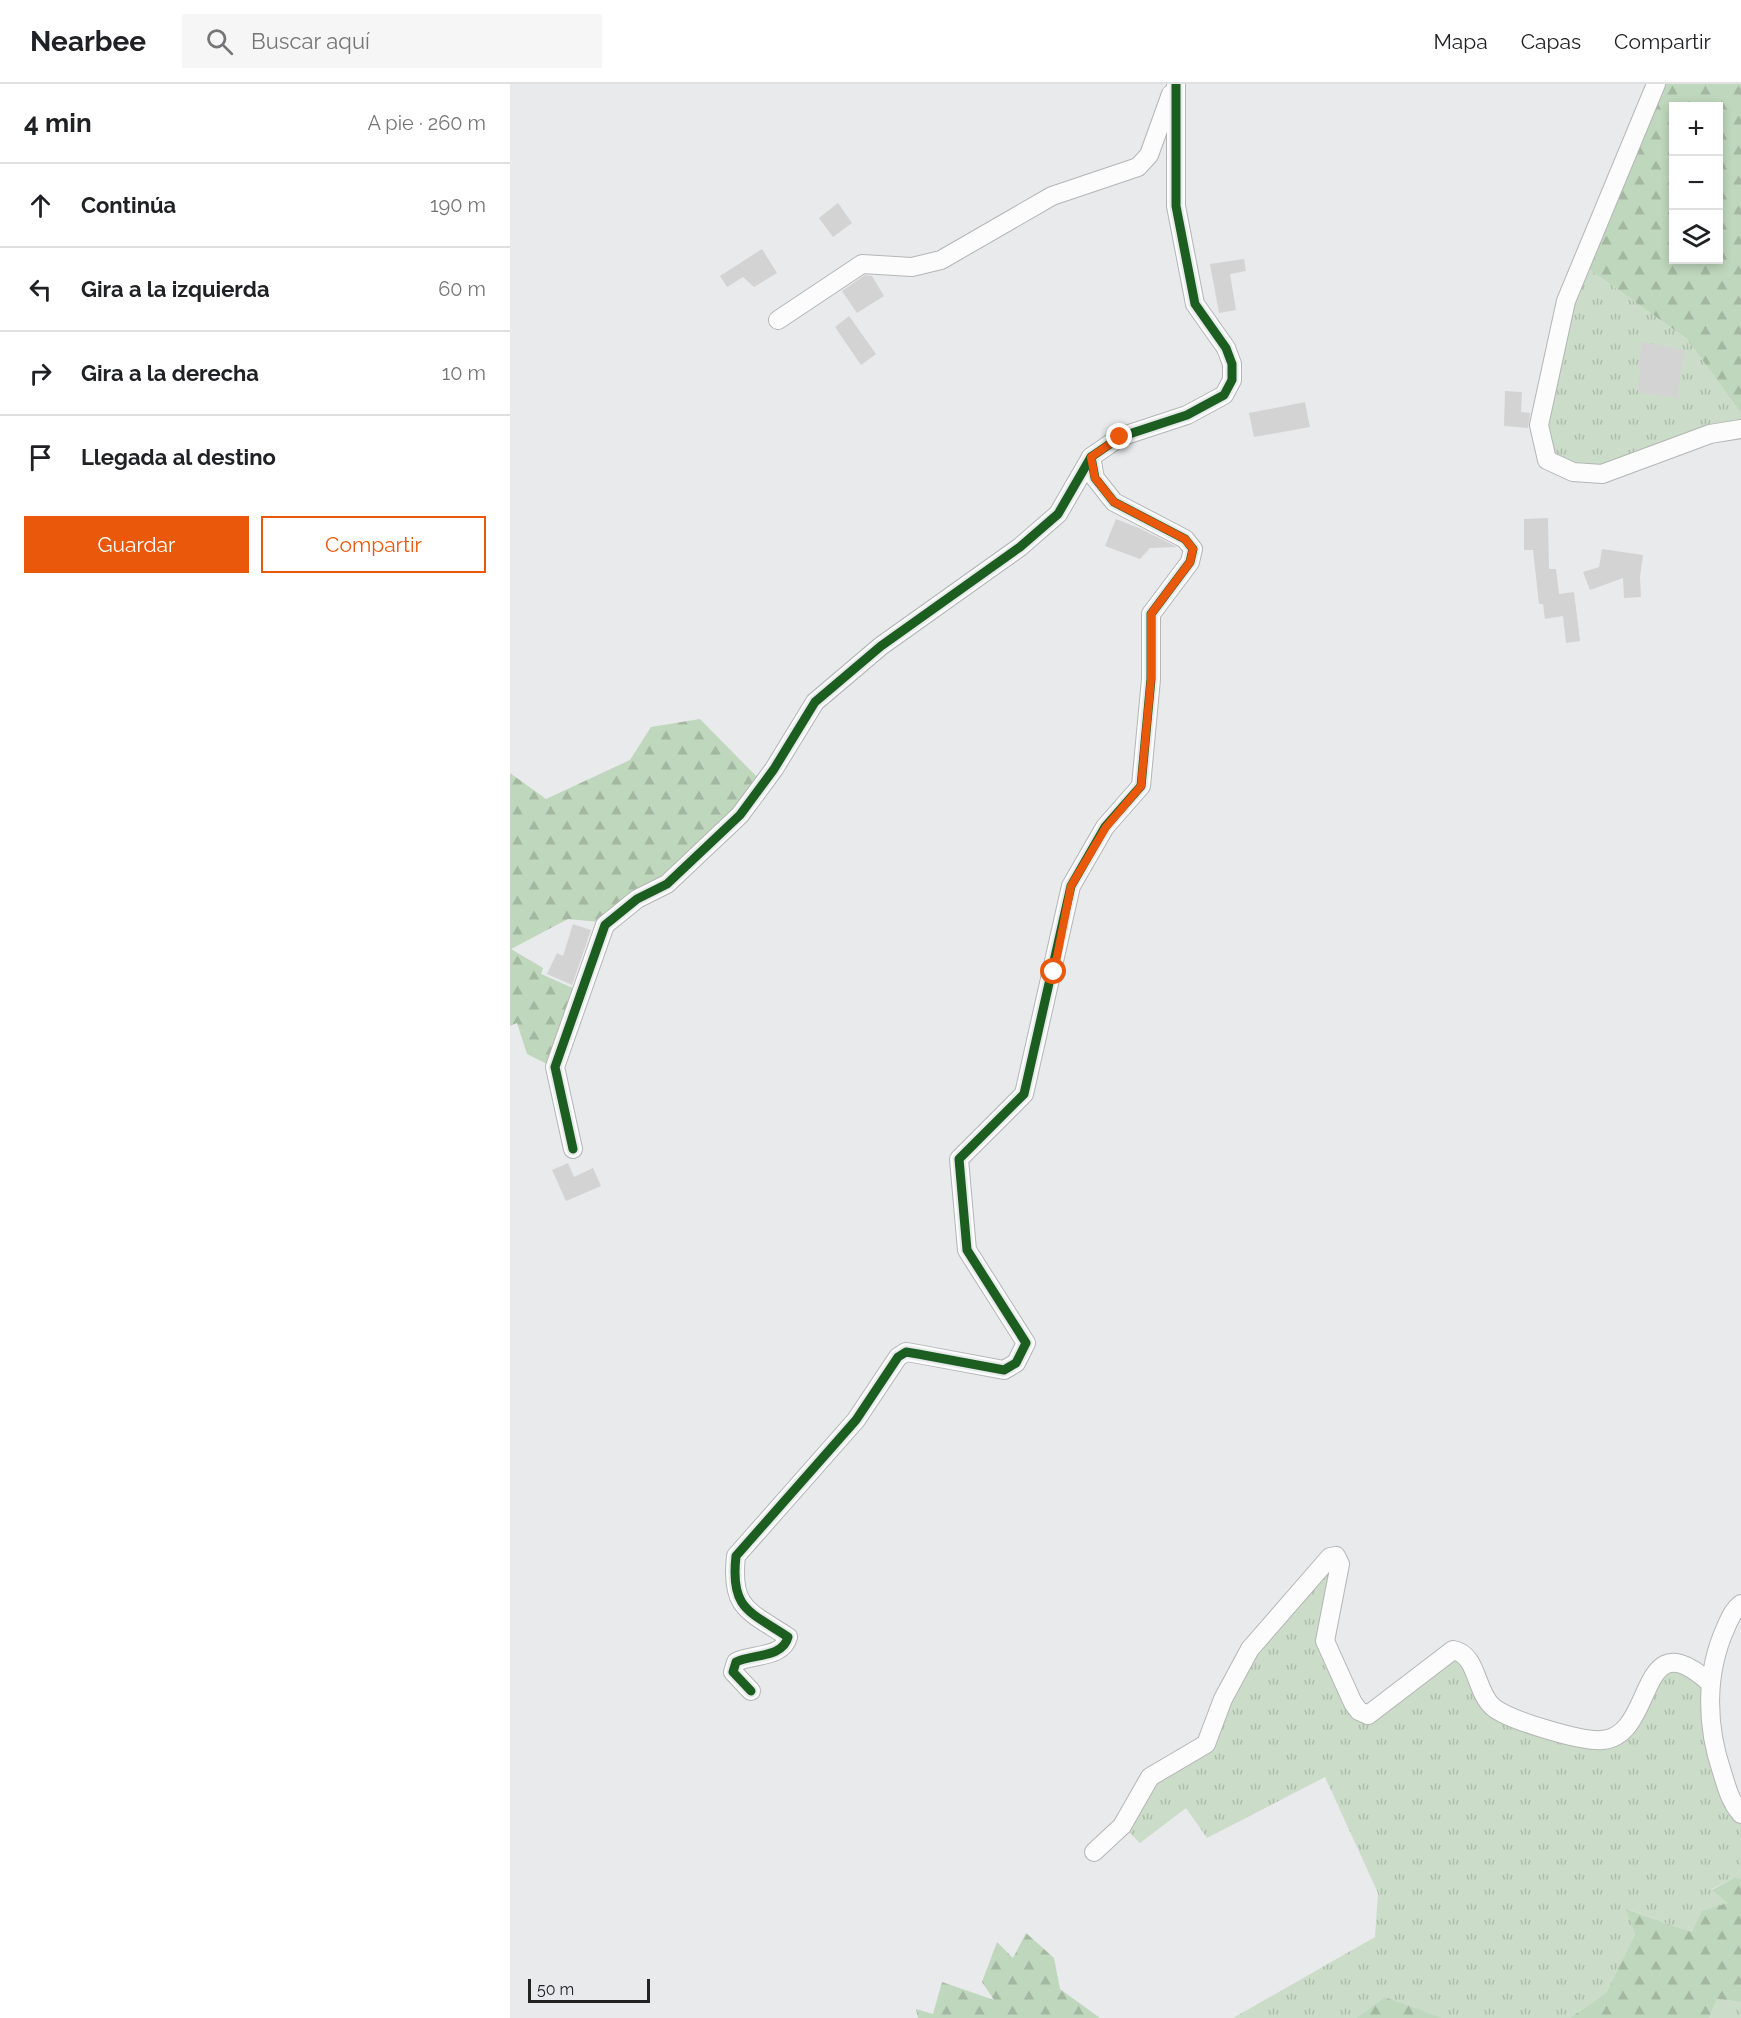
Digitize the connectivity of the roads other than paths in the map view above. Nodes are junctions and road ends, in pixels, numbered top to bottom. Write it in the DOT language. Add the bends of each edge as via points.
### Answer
graph roads {
  1 [pos="1175,84"];
  2 [pos="1656,84"];
  3 [pos="778,320"];
  4 [pos="1741,429"];
  5 [pos="1091,457"];
  6 [pos="573,1149"];
  7 [pos="1741,1604"];
  8 [pos="1710,1683"];
  9 [pos="751,1691"];
  10 [pos="1741,1814"];
  11 [pos="1094,1852"];
  1 -- 3 [label="street" via="1149,155 1138,167 1052,196 941,260 912,267 862,264"];
  1 -- 5 [label="street" via="1176,206 1184,260 1194,304 1226,348 1232,380 1224,395 1188,415 1120,437"];
  2 -- 4 [label="street" via="1566,302 1539,425 1547,460 1573,472 1602,474 1710,434"];
  5 -- 6 [label="street" via="1058,514 1020,547 881,646 815,702 740,815 667,884 636,899 604,925 555,1067"];
  5 -- 9 [label="street" via="1095,478 1114,502 1185,539 1193,549 1190,562 1151,614 1151,679 1141,786 1106,827 1071,886 1024,1094 959,1159 967,1250 1026,1343 1016,1363 1004,1370 906,1352 898,1357 856,1420 736,1556 733,1581 743,1606 788,1637 779,1650 736,1662 733,1671"];
  7 -- 8 [label="street" via="1734,1609 1718,1644"];
  8 -- 10 [label="street" via="1712,1741 1731,1803"];
  8 -- 11 [label="street" via="1688,1665 1674,1662 1660,1668 1650,1680 1630,1726 1609,1740 1593,1741 1543,1729 1494,1709 1484,1697 1468,1658 1453,1650 1368,1715 1353,1703 1325,1641 1340,1564 1335,1556 1330,1557 1250,1649 1223,1699 1206,1744 1150,1777 1122,1826"];
}
